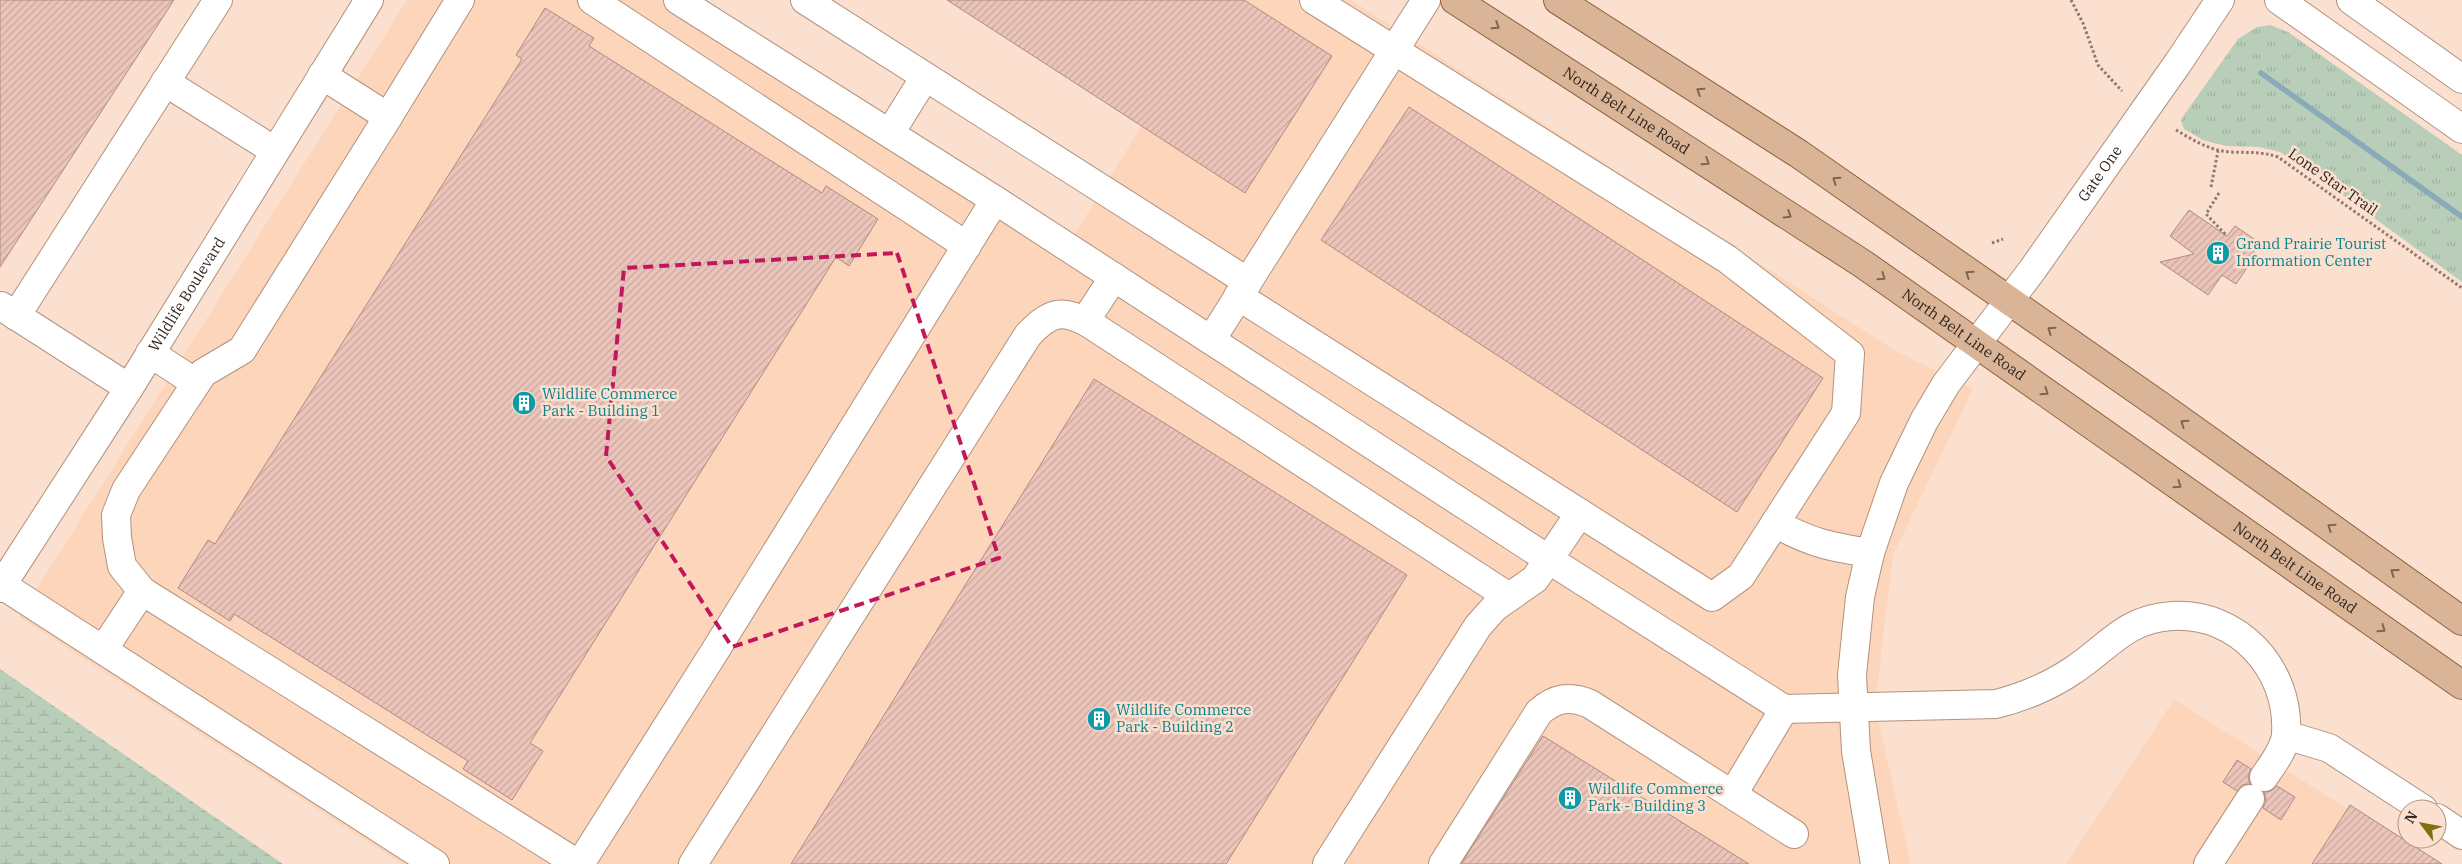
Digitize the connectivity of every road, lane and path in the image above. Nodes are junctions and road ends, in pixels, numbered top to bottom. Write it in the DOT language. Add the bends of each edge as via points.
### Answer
graph roads {
  1 [pos="218,0"];
  2 [pos="369,0"];
  3 [pos="460,0"];
  4 [pos="592,0"];
  5 [pos="678,0"];
  6 [pos="805,0"];
  7 [pos="1314,0"];
  8 [pos="1426,0"];
  9 [pos="1455,0"];
  10 [pos="1558,0"];
  11 [pos="2072,0"];
  12 [pos="2220,0"];
  13 [pos="2279,0"];
  14 [pos="2351,0"];
  15 [pos="1394,51"];
  16 [pos="322,75"];
  17 [pos="925,77"];
  18 [pos="2462,79"];
  19 [pos="165,82"];
  20 [pos="2122,91"];
  21 [pos="388,117"];
  22 [pos="2462,129"];
  23 [pos="2176,130"];
  24 [pos="890,133"];
  25 [pos="275,151"];
  26 [pos="2218,151"];
  27 [pos="2211,187"];
  28 [pos="2219,193"];
  29 [pos="995,200"];
  30 [pos="2227,236"];
  31 [pos="2003,239"];
  32 [pos="1992,243"];
  33 [pos="966,246"];
  34 [pos="1114,277"];
  35 [pos="2462,288"];
  36 [pos="1243,289"];
  37 [pos="2009,301"];
  38 [pos="8,310"];
  39 [pos="1085,321"];
  40 [pos="1211,340"];
  41 [pos="1976,344"];
  42 [pos="150,353"];
  43 [pos="196,383"];
  44 [pos="129,388"];
  45 [pos="1580,513"];
  46 [pos="1775,523"];
  47 [pos="1870,553"];
  48 [pos="1548,559"];
  49 [pos="1,586"];
  50 [pos="142,591"];
  51 [pos="1510,597"];
  52 [pos="2462,621"];
  53 [pos="103,650"];
  54 [pos="2462,685"];
  55 [pos="1855,707"];
  56 [pos="1784,709"];
  57 [pos="2286,735"];
  58 [pos="1733,794"];
  59 [pos="2407,799"];
  60 [pos="2447,824"];
  61 [pos="1794,834"];
  62 [pos="2462,834"];
  63 [pos="435,864"];
  64 [pos="579,864"];
  65 [pos="693,864"];
  66 [pos="1327,864"];
  67 [pos="1443,864"];
  68 [pos="1874,864"];
  69 [pos="2208,864"];
  1 -- 19 [label="street"];
  2 -- 16 [label="street, Wildlife Boulevard"];
  3 -- 21 [label="street"];
  4 -- 33 [label="street"];
  5 -- 24 [label="street"];
  6 -- 17 [label="street"];
  7 -- 15 [label="street"];
  8 -- 15 [label="street"];
  9 -- 41 [label="main road, North Belt Line Road, one-way" via="1805,226"];
  37 -- 10 [label="main road, one-way" via="1799,154"];
  11 -- 20 [label="path" via="2084,23 2098,65"];
  12 -- 37 [label="street, Gate One"];
  13 -- 22 [label="street"];
  14 -- 18 [label="street"];
  15 -- 36 [label="street"];
  15 -- 46 [label="street" via="1727,259 1850,354 1846,413"];
  16 -- 21 [label="street"];
  16 -- 25 [label="street, Wildlife Boulevard"];
  17 -- 24 [label="street"];
  17 -- 36 [label="street"];
  19 -- 25 [label="street"];
  19 -- 38 [label="street"];
  21 -- 43 [label="street" via="242,350 203,373"];
  23 -- 26 [label="path, Lone Star Trail"];
  24 -- 29 [label="street"];
  25 -- 42 [label="street, Wildlife Boulevard"];
  26 -- 27 [label="path"];
  26 -- 35 [label="path, Lone Star Trail" via="2265,152 2278,157"];
  28 -- 30 [label="path" via="2206,214"];
  29 -- 33 [label="street"];
  29 -- 34 [label="street"];
  31 -- 32 [label="path"];
  33 -- 64 [label="street"];
  34 -- 39 [label="street"];
  34 -- 40 [label="street"];
  36 -- 40 [label="street"];
  36 -- 45 [label="street"];
  37 -- 41 [label="street, Gate One"];
  52 -- 37 [label="main road, one-way"];
  38 -- 44 [label="street"];
  39 -- 51 [label="street"];
  39 -- 65 [label="street" via="1073,315 1058,314 1043,320 1028,335"];
  40 -- 48 [label="street"];
  41 -- 47 [label="street, Gate One" via="1946,384 1906,456 1881,515"];
  41 -- 54 [label="main road, North Belt Line Road, one-way"];
  42 -- 43 [label="street"];
  42 -- 44 [label="street, Wildlife Boulevard"];
  43 -- 50 [label="street" via="126,490 116,515 122,566"];
  44 -- 49 [label="street, Wildlife Boulevard"];
  45 -- 46 [label="street" via="1712,598 1741,576"];
  45 -- 48 [label="street"];
  46 -- 47 [label="street" via="1801,538 1824,546"];
  47 -- 55 [label="street, Gate One" via="1860,598 1854,650"];
  48 -- 51 [label="street" via="1535,579"];
  48 -- 56 [label="street"];
  49 -- 53 [label="street"];
  50 -- 53 [label="street"];
  50 -- 64 [label="street"];
  51 -- 66 [label="street" via="1495,607 1478,626"];
  53 -- 63 [label="street"];
  55 -- 56 [label="street"];
  55 -- 57 [label="street" via="1976,706 2010,701 2071,672 2137,623 2188,616 2234,631 2260,653 2275,676 2281,693"];
  55 -- 68 [label="street, Gate One" via="1856,751"];
  56 -- 58 [label="street"];
  57 -- 59 [label="street" via="2329,748"];
  57 -- 69 [label="street" via="2277,756"];
  58 -- 61 [label="street"];
  58 -- 67 [label="street" via="1590,704 1560,699 1539,712"];
  60 -- 62 [label="street"];
}
